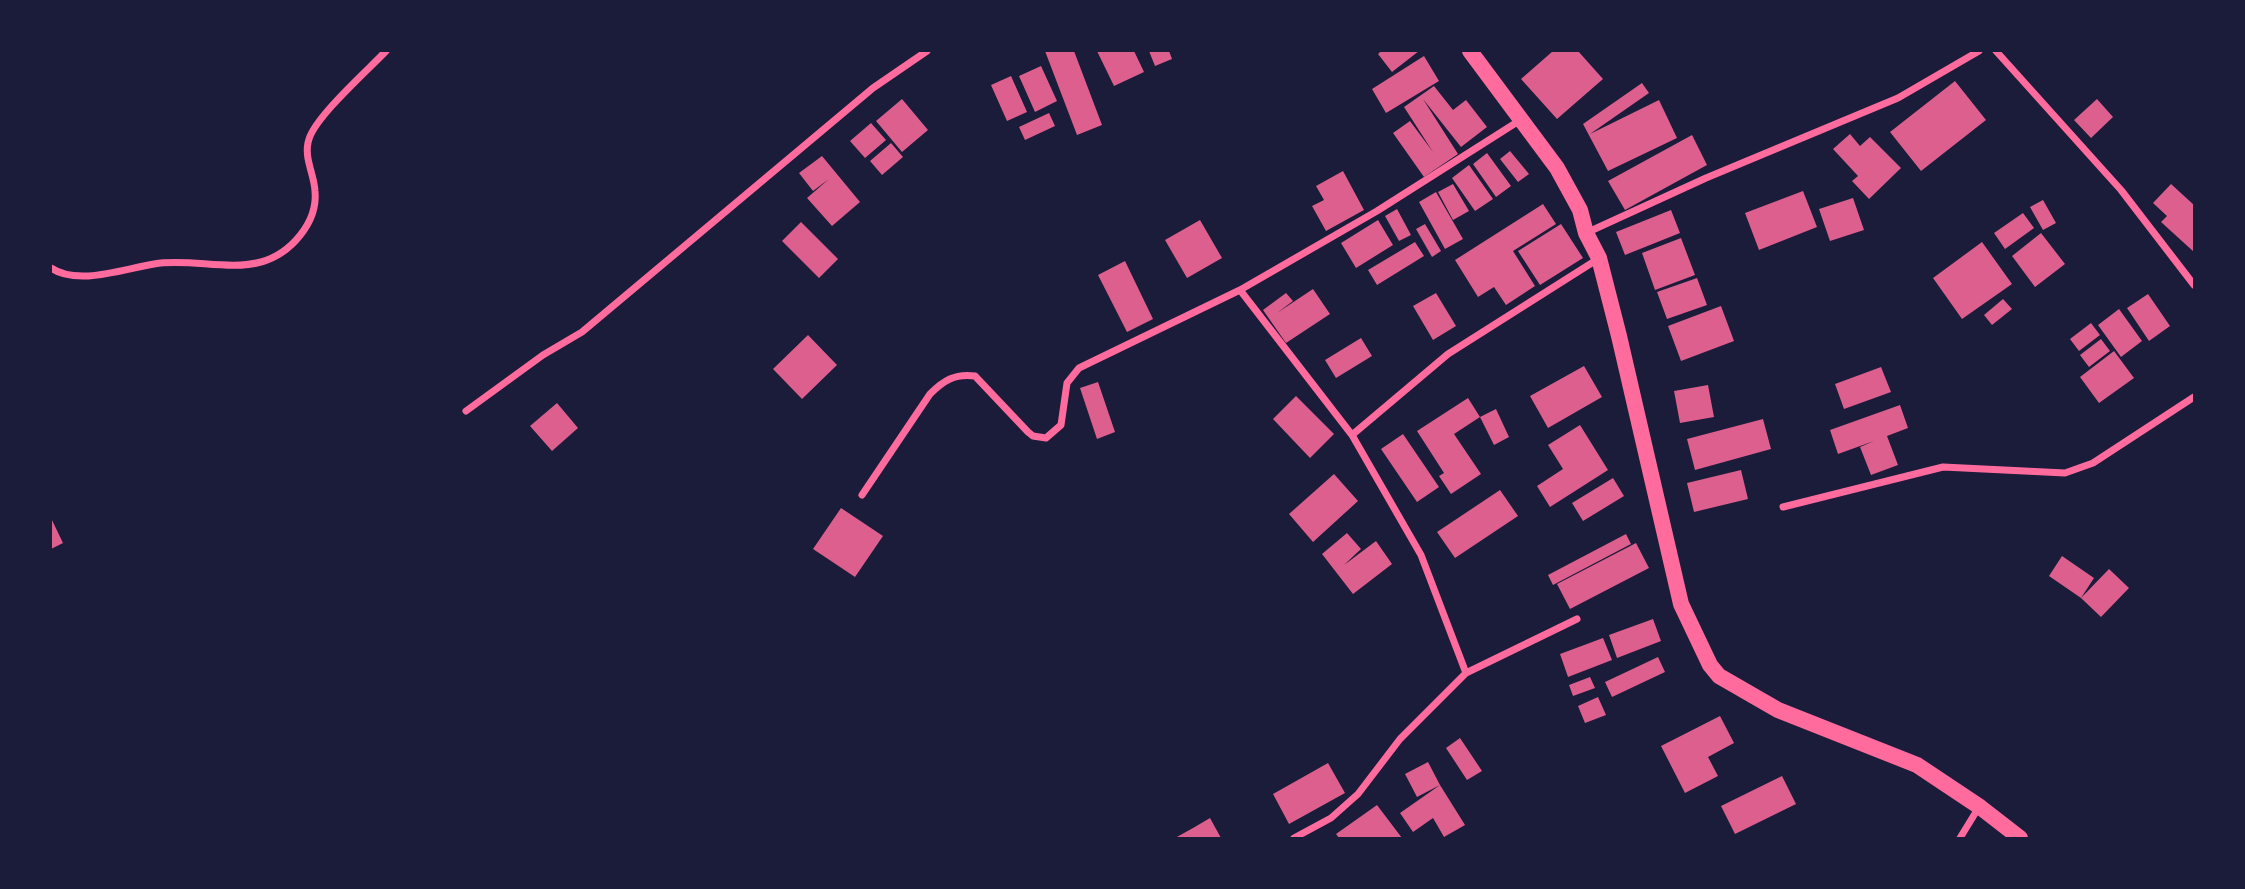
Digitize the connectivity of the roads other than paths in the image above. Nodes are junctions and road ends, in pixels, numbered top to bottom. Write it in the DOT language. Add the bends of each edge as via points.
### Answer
graph roads {
  1 [pos="386,51"];
  2 [pos="927,51"];
  3 [pos="1470,51"];
  4 [pos="1979,51"];
  5 [pos="1996,51"];
  6 [pos="1522,119"];
  7 [pos="1586,233"];
  8 [pos="1598,258"];
  9 [pos="51,268"];
  10 [pos="2194,284"];
  11 [pos="1240,290"];
  12 [pos="2194,397"];
  13 [pos="466,411"];
  14 [pos="1352,435"];
  15 [pos="862,495"];
  16 [pos="1783,507"];
  17 [pos="1577,619"];
  18 [pos="1466,673"];
  19 [pos="1980,807"];
  20 [pos="1294,838"];
  21 [pos="1960,838"];
  22 [pos="2020,838"];
  1 -- 9 [label="street" via="313,129 307,154 315,189 312,215 301,234 277,256 250,264 166,262 73,277"];
  2 -- 13 [label="street" via="873,88 582,332"];
  3 -- 6 [label="highway"];
  4 -- 7 [label="street" via="1899,99"];
  5 -- 10 [label="street" via="2122,190"];
  6 -- 7 [label="highway" via="1569,189"];
  6 -- 11 [label="street"];
  7 -- 8 [label="highway"];
  8 -- 14 [label="street" via="1447,354"];
  8 -- 19 [label="highway" via="1681,604 1710,665 1719,676 1778,710 1917,765"];
  11 -- 14 [label="street"];
  11 -- 15 [label="street" via="1073,372 1061,425 1046,438 1028,432 975,376 957,375 941,384"];
  12 -- 16 [label="street" via="2093,463 2065,473 1944,467"];
  14 -- 18 [label="street" via="1421,555"];
  17 -- 18 [label="street"];
  18 -- 20 [label="street" via="1400,739 1358,794 1331,818"];
  19 -- 21 [label="street"];
  19 -- 22 [label="highway"];
}
